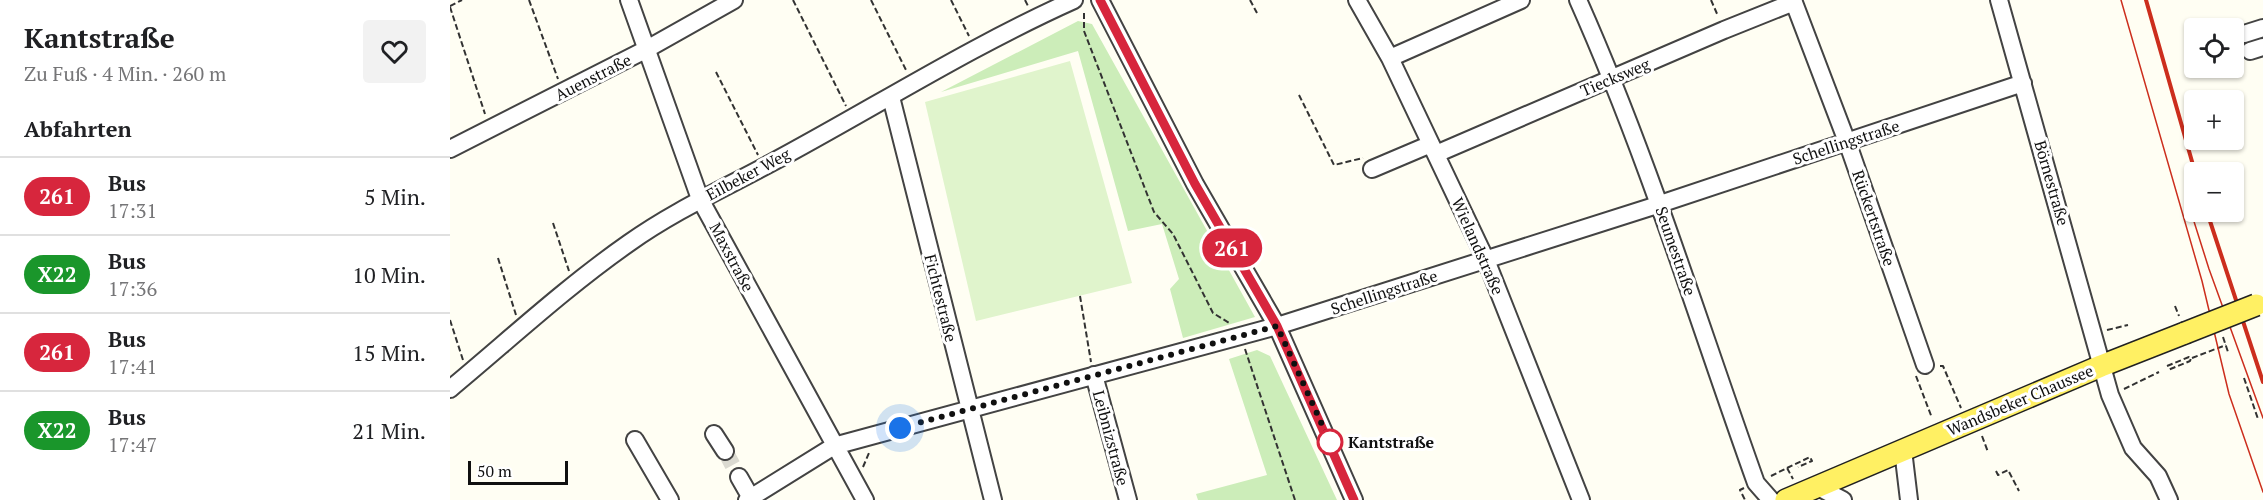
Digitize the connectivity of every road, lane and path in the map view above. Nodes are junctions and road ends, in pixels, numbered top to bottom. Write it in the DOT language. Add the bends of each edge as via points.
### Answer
graph roads {
  1 [pos="462,0"];
  2 [pos="530,0"];
  3 [pos="629,0"];
  4 [pos="734,0"];
  5 [pos="793,0"];
  6 [pos="871,0"];
  7 [pos="951,0"];
  8 [pos="1100,0"];
  9 [pos="1251,0"];
  10 [pos="1357,0"];
  11 [pos="1521,0"];
  12 [pos="1578,0"];
  13 [pos="1711,0"];
  14 [pos="1999,0"];
  15 [pos="1794,1"];
  16 [pos="450,6"];
  17 [pos="1079,6"];
  18 [pos="1257,13"];
  19 [pos="2263,28"];
  20 [pos="1725,30"];
  21 [pos="2244,34"];
  22 [pos="647,49"];
  23 [pos="976,50"];
  24 [pos="1390,58"];
  25 [pos="716,72"];
  26 [pos="1613,77"];
  27 [pos="2023,83"];
  28 [pos="912,84"];
  29 [pos="563,93"];
  30 [pos="1299,94"];
  31 [pos="891,97"];
  32 [pos="852,116"];
  33 [pos="490,128"];
  34 [pos="1847,142"];
  35 [pos="450,149"];
  36 [pos="1433,149"];
  37 [pos="764,167"];
  38 [pos="1372,169"];
  39 [pos="700,199"];
  40 [pos="1659,204"];
  41 [pos="553,222"];
  42 [pos="498,258"];
  43 [pos="1486,260"];
  44 [pos="574,285"];
  45 [pos="1080,296"];
  46 [pos="2261,303"];
  47 [pos="450,320"];
  48 [pos="2128,325"];
  49 [pos="1277,326"];
  50 [pos="520,329"];
  51 [pos="2095,333"];
  52 [pos="1240,337"];
  53 [pos="2226,345"];
  54 [pos="1925,365"];
  55 [pos="2101,366"];
  56 [pos="2168,368"];
  57 [pos="2159,372"];
  58 [pos="467,375"];
  59 [pos="1094,375"];
  60 [pos="2133,378"];
  61 [pos="2244,378"];
  62 [pos="450,389"];
  63 [pos="969,409"];
  64 [pos="2258,419"];
  65 [pos="1967,423"];
  66 [pos="714,434"];
  67 [pos="877,434"];
  68 [pos="1939,435"];
  69 [pos="635,440"];
  70 [pos="834,446"];
  71 [pos="1903,450"];
  72 [pos="725,451"];
  73 [pos="1798,467"];
  74 [pos="1787,468"];
  75 [pos="1996,471"];
  76 [pos="1791,475"];
  77 [pos="739,477"];
  78 [pos="1769,477"];
  79 [pos="856,484"];
  80 [pos="1818,487"];
  81 [pos="2019,491"];
  82 [pos="1743,496"];
  83 [pos="749,499"];
  84 [pos="1293,499"];
  85 [pos="670,500"];
  86 [pos="865,500"];
  87 [pos="993,500"];
  88 [pos="1128,500"];
  89 [pos="1354,500"];
  90 [pos="1581,500"];
  91 [pos="1745,500"];
  92 [pos="1771,500"];
  93 [pos="1786,500"];
  94 [pos="1843,500"];
  95 [pos="1908,500"];
  96 [pos="2169,500"];
  1 -- 16 [label="path"];
  2 -- 29 [label="path"];
  3 -- 22 [label="street, Maxstraße"];
  4 -- 22 [label="street, Auenstraße"];
  5 -- 32 [label="path"];
  6 -- 28 [label="path"];
  7 -- 23 [label="path"];
  8 -- 49 [label="street" via="1195,184"];
  9 -- 18 [label="path"];
  10 -- 24 [label="street, Wielandstraße"];
  11 -- 24 [label="street"];
  12 -- 26 [label="street, Seumestraße"];
  13 -- 20 [label="path"];
  14 -- 27 [label="street, Börnestraße"];
  15 -- 20 [label="street, Tiecksweg"];
  15 -- 34 [label="street, Rückertstraße"];
  16 -- 33 [label="path"];
  17 -- 23 [label="street, Eilbeker Weg"];
  17 -- 52 [label="path" via="1084,31 1154,212 1173,234 1213,313 1237,327"];
  19 -- 21 [label="street"];
  20 -- 26 [label="street, Tiecksweg"];
  22 -- 29 [label="street, Auenstraße"];
  22 -- 39 [label="street, Maxstraße"];
  23 -- 28 [label="street, Eilbeker Weg"];
  24 -- 36 [label="street, Wielandstraße"];
  25 -- 37 [label="path"];
  26 -- 36 [label="street, Tiecksweg"];
  26 -- 40 [label="street, Seumestraße"];
  27 -- 34 [label="street, Schellingstraße"];
  27 -- 51 [label="street, Börnestraße"];
  28 -- 31 [label="street, Eilbeker Weg"];
  29 -- 33 [label="street, Auenstraße"];
  30 -- 38 [label="path" via="1334,165 1366,157"];
  31 -- 32 [label="street, Eilbeker Weg"];
  31 -- 63 [label="street, Fichtestraße"];
  32 -- 37 [label="street, Eilbeker Weg"];
  33 -- 35 [label="street, Auenstraße"];
  34 -- 40 [label="street, Schellingstraße"];
  34 -- 54 [label="street, Rückertstraße"];
  36 -- 38 [label="street, Tiecksweg"];
  36 -- 43 [label="street, Wielandstraße"];
  37 -- 39 [label="street, Eilbeker Weg"];
  39 -- 44 [label="street, Eilbeker Weg" via="630,242"];
  39 -- 70 [label="street, Maxstraße"];
  40 -- 43 [label="street, Schellingstraße"];
  40 -- 92 [label="street, Seumestraße" via="1756,483"];
  41 -- 44 [label="path"];
  42 -- 50 [label="path"];
  43 -- 49 [label="street, Schellingstraße"];
  43 -- 90 [label="street, Wielandstraße"];
  44 -- 50 [label="street, Eilbeker Weg"];
  45 -- 59 [label="path"];
  46 -- 55 [label="main road, Wandsbeker Chaussee, bridge"];
  47 -- 58 [label="path"];
  48 -- 51 [label="path"];
  49 -- 52 [label="street, Schellingstraße"];
  49 -- 89 [label="street"];
  50 -- 58 [label="street, Eilbeker Weg"];
  51 -- 55 [label="street, Börnestraße"];
  52 -- 59 [label="street, Schellingstraße"];
  52 -- 84 [label="path"];
  53 -- 56 [label="path"];
  54 -- 65 [label="path" via="1943,366"];
  54 -- 68 [label="path" via="1916,376"];
  55 -- 65 [label="main road, Wandsbeker Chaussee"];
  55 -- 96 [label="street, Börnestraße" via="2133,448 2158,476"];
  57 -- 60 [label="path" via="2135,383"];
  58 -- 62 [label="street, Eilbeker Weg"];
  59 -- 63 [label="street, Schellingstraße"];
  59 -- 88 [label="street, Leibnizstraße"];
  61 -- 64 [label="path"];
  63 -- 67 [label="street, Schellingstraße"];
  63 -- 87 [label="street, Fichtestraße"];
  65 -- 68 [label="main road, Wandsbeker Chaussee"];
  66 -- 72 [label="street"];
  67 -- 70 [label="street, Schellingstraße"];
  67 -- 79 [label="path"];
  68 -- 71 [label="main road, Wandsbeker Chaussee"];
  69 -- 85 [label="street"];
  70 -- 79 [label="street, Maxstraße"];
  70 -- 83 [label="street, Schellingstraße"];
  71 -- 80 [label="main road, Wandsbeker Chaussee"];
  71 -- 95 [label="street"];
  73 -- 74 [label="path" via="1812,461 1810,457"];
  74 -- 76 [label="path"];
  74 -- 78 [label="path"];
  75 -- 81 [label="path" via="1998,475 2008,470"];
  77 -- 83 [label="street"];
  79 -- 86 [label="street, Maxstraße"];
  80 -- 93 [label="main road, Wandsbeker Chaussee"];
  80 -- 94 [label="street"];
  82 -- 91 [label="path"];
}
